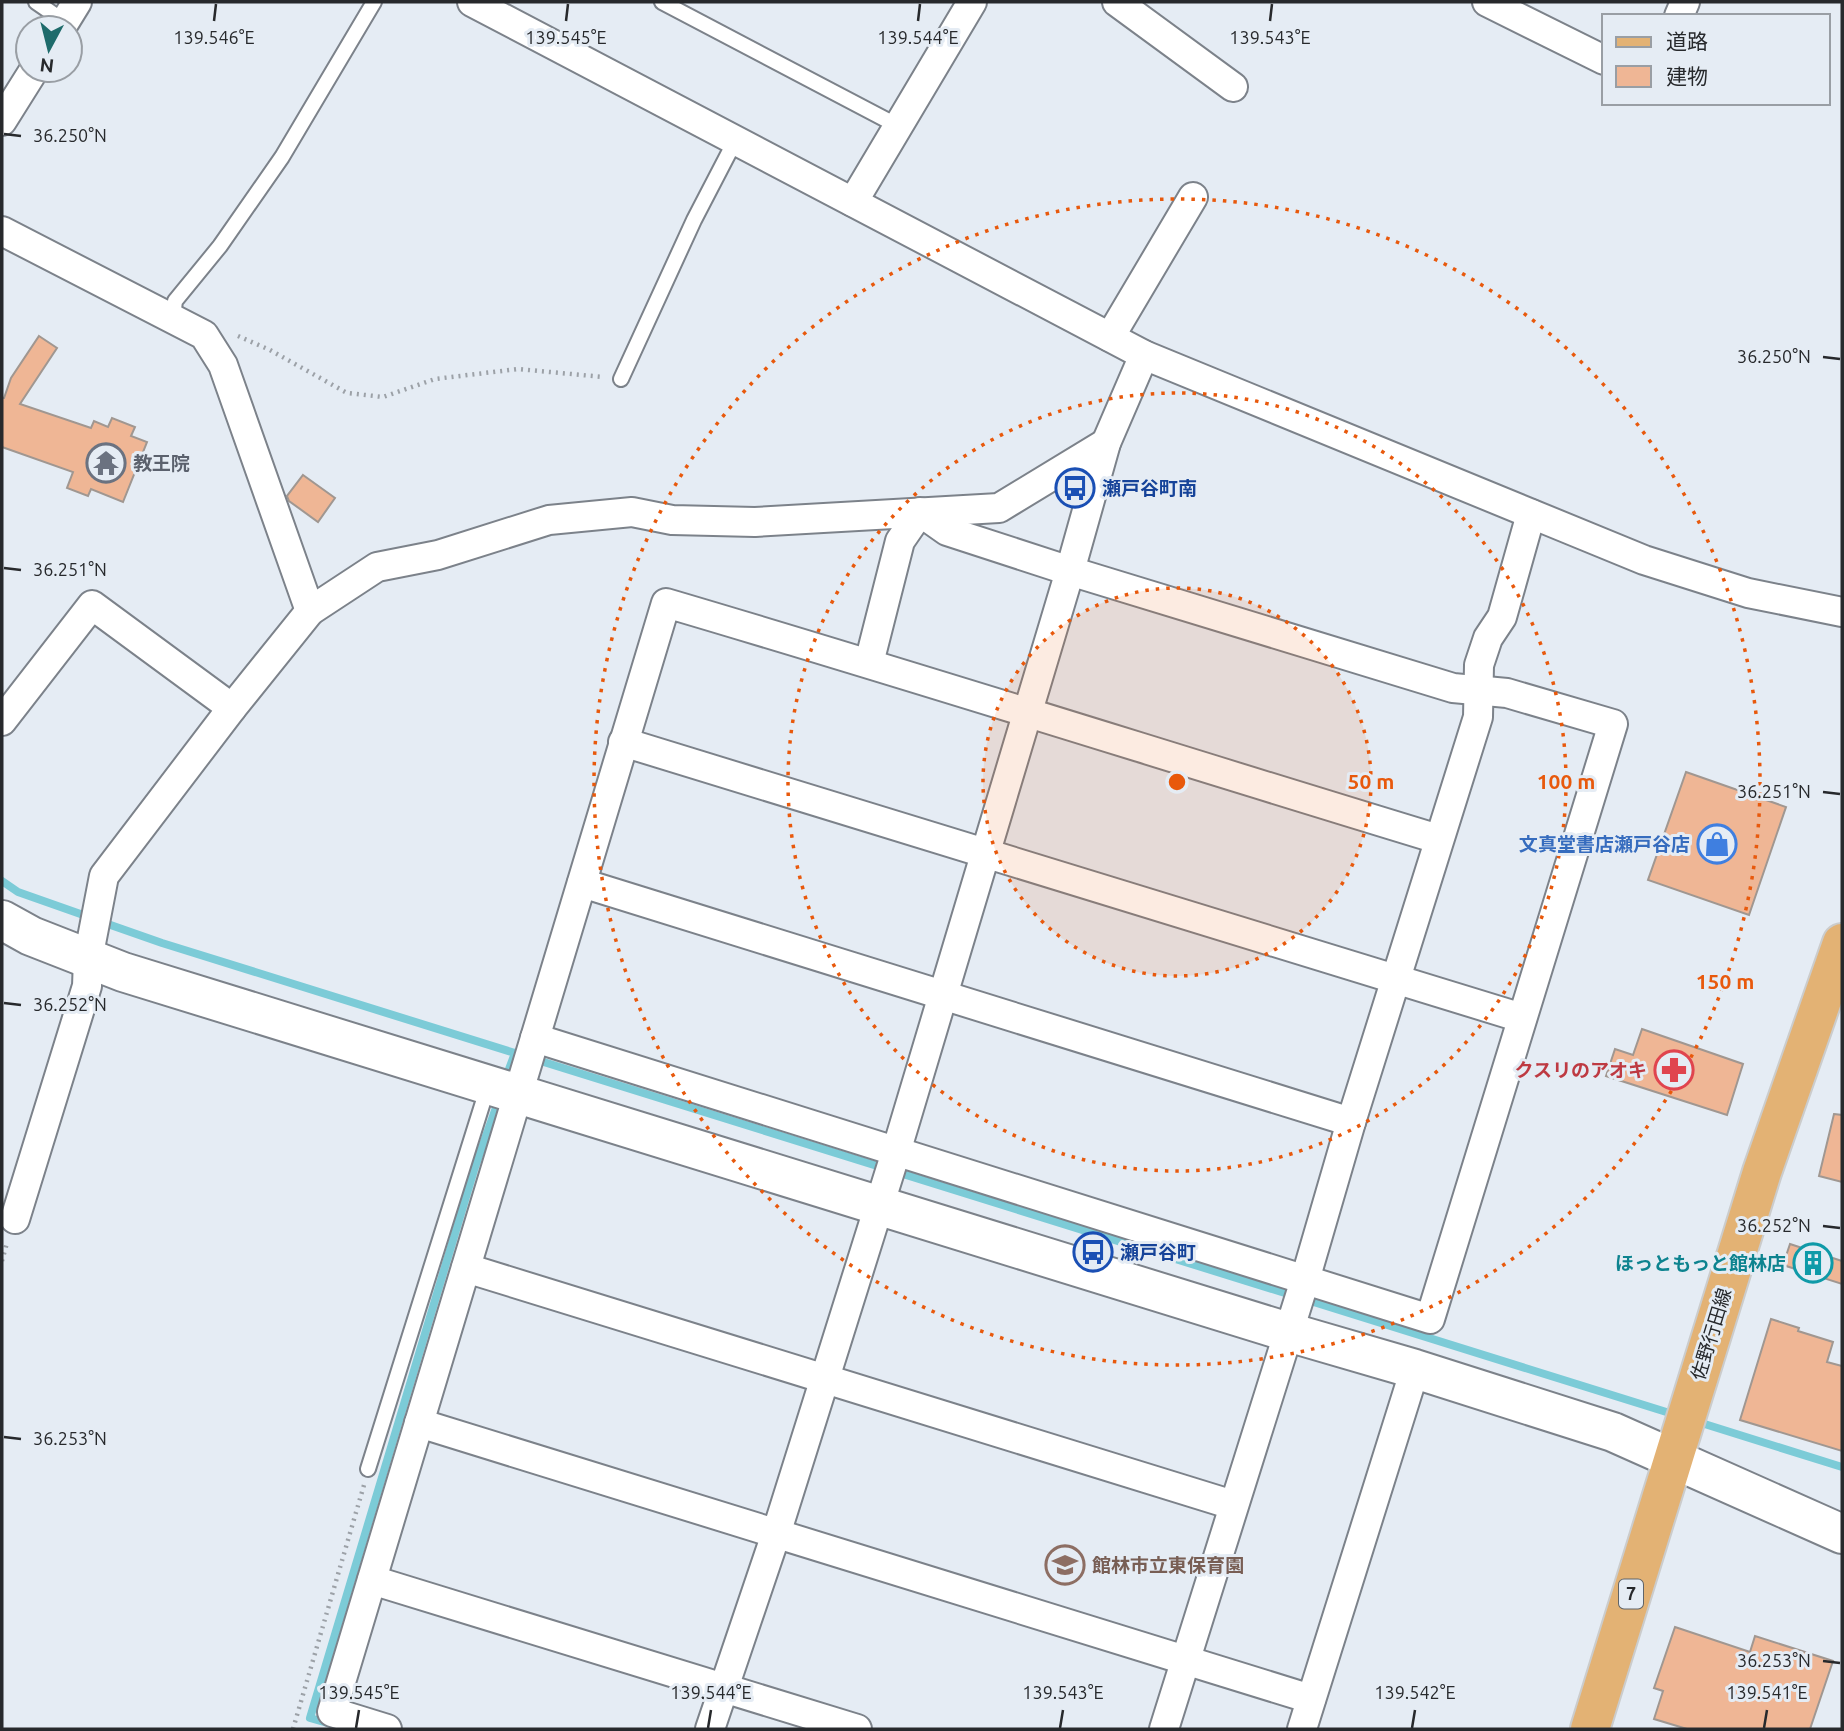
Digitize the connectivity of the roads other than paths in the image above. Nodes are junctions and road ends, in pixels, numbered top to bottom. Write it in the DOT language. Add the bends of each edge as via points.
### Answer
graph roads {
  1 [pos="36,2"];
  2 [pos="374,2"];
  3 [pos="472,2"];
  4 [pos="662,2"];
  5 [pos="1117,2"];
  6 [pos="1487,2"];
  7 [pos="963,5"];
  8 [pos="62,14"];
  9 [pos="1602,59"];
  10 [pos="25,84"];
  11 [pos="1233,87"];
  12 [pos="2,121"];
  13 [pos="898,126"];
  14 [pos="735,141"];
  15 [pos="1193,197"];
  16 [pos="853,202"];
  17 [pos="2,232"];
  18 [pos="173,317"];
  19 [pos="1110,337"];
  20 [pos="1144,355"];
  21 [pos="621,379"];
  22 [pos="1106,443"];
  23 [pos="920,512"];
  24 [pos="1531,514"];
  25 [pos="1070,571"];
  26 [pos="310,611"];
  27 [pos="1842,612"];
  28 [pos="869,663"];
  29 [pos="1480,689"];
  30 [pos="232,708"];
  31 [pos="1027,714"];
  32 [pos="2,721"];
  33 [pos="623,741"];
  34 [pos="1438,839"];
  35 [pos="985,853"];
  36 [pos="582,883"];
  37 [pos="2,920"];
  38 [pos="1842,943"];
  39 [pos="88,959"];
  40 [pos="1396,979"];
  41 [pos="942,995"];
  42 [pos="1522,1018"];
  43 [pos="535,1038"];
  44 [pos="505,1089"];
  45 [pos="1350,1122"];
  46 [pos="896,1152"];
  47 [pos="880,1206"];
  48 [pos="15,1219"];
  49 [pos="466,1268"];
  50 [pos="1305,1280"];
  51 [pos="1288,1332"];
  52 [pos="1415,1368"];
  53 [pos="826,1379"];
  54 [pos="419,1423"];
  55 [pos="1672,1459"];
  56 [pos="368,1469"];
  57 [pos="1233,1505"];
  58 [pos="776,1534"];
  59 [pos="1842,1534"];
  60 [pos="372,1580"];
  61 [pos="1186,1660"];
  62 [pos="725,1688"];
  63 [pos="1311,1699"];
  64 [pos="387,1729"];
  65 [pos="710,1729"];
  66 [pos="857,1729"];
  67 [pos="1164,1729"];
  68 [pos="1302,1729"];
  69 [pos="1590,1729"];
  1 -- 8 [label="lane"];
  2 -- 18 [label="lane" via="282,157 175,301"];
  3 -- 14 [label="street"];
  4 -- 13 [label="lane"];
  5 -- 11 [label="street"];
  6 -- 9 [label="street"];
  7 -- 13 [label="street"];
  10 -- 12 [label="street"];
  13 -- 16 [label="street"];
  14 -- 16 [label="street"];
  14 -- 21 [label="lane"];
  15 -- 19 [label="street"];
  16 -- 19 [label="street"];
  17 -- 18 [label="street"];
  18 -- 26 [label="street" via="204,335 223,365"];
  19 -- 20 [label="street"];
  20 -- 22 [label="street"];
  20 -- 24 [label="street"];
  22 -- 23 [label="street" via="999,508"];
  22 -- 25 [label="street"];
  23 -- 25 [label="street" via="947,531"];
  23 -- 26 [label="street" via="755,522 671,520 632,512 550,520 438,555 377,567"];
  23 -- 28 [label="street" via="900,541"];
  24 -- 27 [label="street" via="1644,560 1748,593"];
  24 -- 29 [label="street" via="1502,617 1488,638 1479,665"];
  25 -- 29 [label="street" via="1453,688"];
  25 -- 31 [label="street"];
  26 -- 30 [label="street"];
  28 -- 31 [label="street"];
  28 -- 33 [label="street" via="666,603"];
  29 -- 34 [label="street" via="1478,718"];
  29 -- 42 [label="street" via="1614,724"];
  30 -- 32 [label="street" via="92,605"];
  30 -- 39 [label="street" via="104,876"];
  31 -- 34 [label="street"];
  31 -- 35 [label="street"];
  33 -- 35 [label="street"];
  33 -- 36 [label="street"];
  34 -- 40 [label="street"];
  35 -- 40 [label="street"];
  35 -- 41 [label="street"];
  36 -- 41 [label="street"];
  36 -- 43 [label="street"];
  37 -- 39 [label="street"];
  38 -- 55 [label="main road, 佐野行田線 / 7" via="1762,1172"];
  39 -- 44 [label="street"];
  39 -- 48 [label="street" via="87,986"];
  40 -- 42 [label="street"];
  40 -- 45 [label="street"];
  41 -- 45 [label="street"];
  41 -- 46 [label="street"];
  42 -- 50 [label="street" via="1430,1319"];
  43 -- 44 [label="street"];
  43 -- 46 [label="street"];
  44 -- 47 [label="street"];
  44 -- 49 [label="street"];
  44 -- 56 [label="lane" via="484,1099"];
  45 -- 50 [label="street"];
  46 -- 47 [label="street"];
  46 -- 50 [label="street"];
  47 -- 51 [label="street"];
  47 -- 53 [label="street"];
  49 -- 53 [label="street"];
  49 -- 54 [label="street"];
  50 -- 51 [label="street"];
  51 -- 52 [label="street"];
  51 -- 57 [label="street"];
  52 -- 55 [label="street" via="1614,1432"];
  52 -- 63 [label="street"];
  53 -- 57 [label="street"];
  53 -- 58 [label="street"];
  54 -- 58 [label="street"];
  54 -- 60 [label="street"];
  55 -- 59 [label="street"];
  55 -- 69 [label="main road, 佐野行田線 / 7"];
  57 -- 61 [label="street"];
  58 -- 61 [label="street"];
  58 -- 62 [label="street"];
  60 -- 62 [label="street"];
  60 -- 64 [label="street" via="332,1712"];
  61 -- 63 [label="street"];
  61 -- 67 [label="street"];
  62 -- 65 [label="street"];
  62 -- 66 [label="street"];
  63 -- 68 [label="street"];
}
